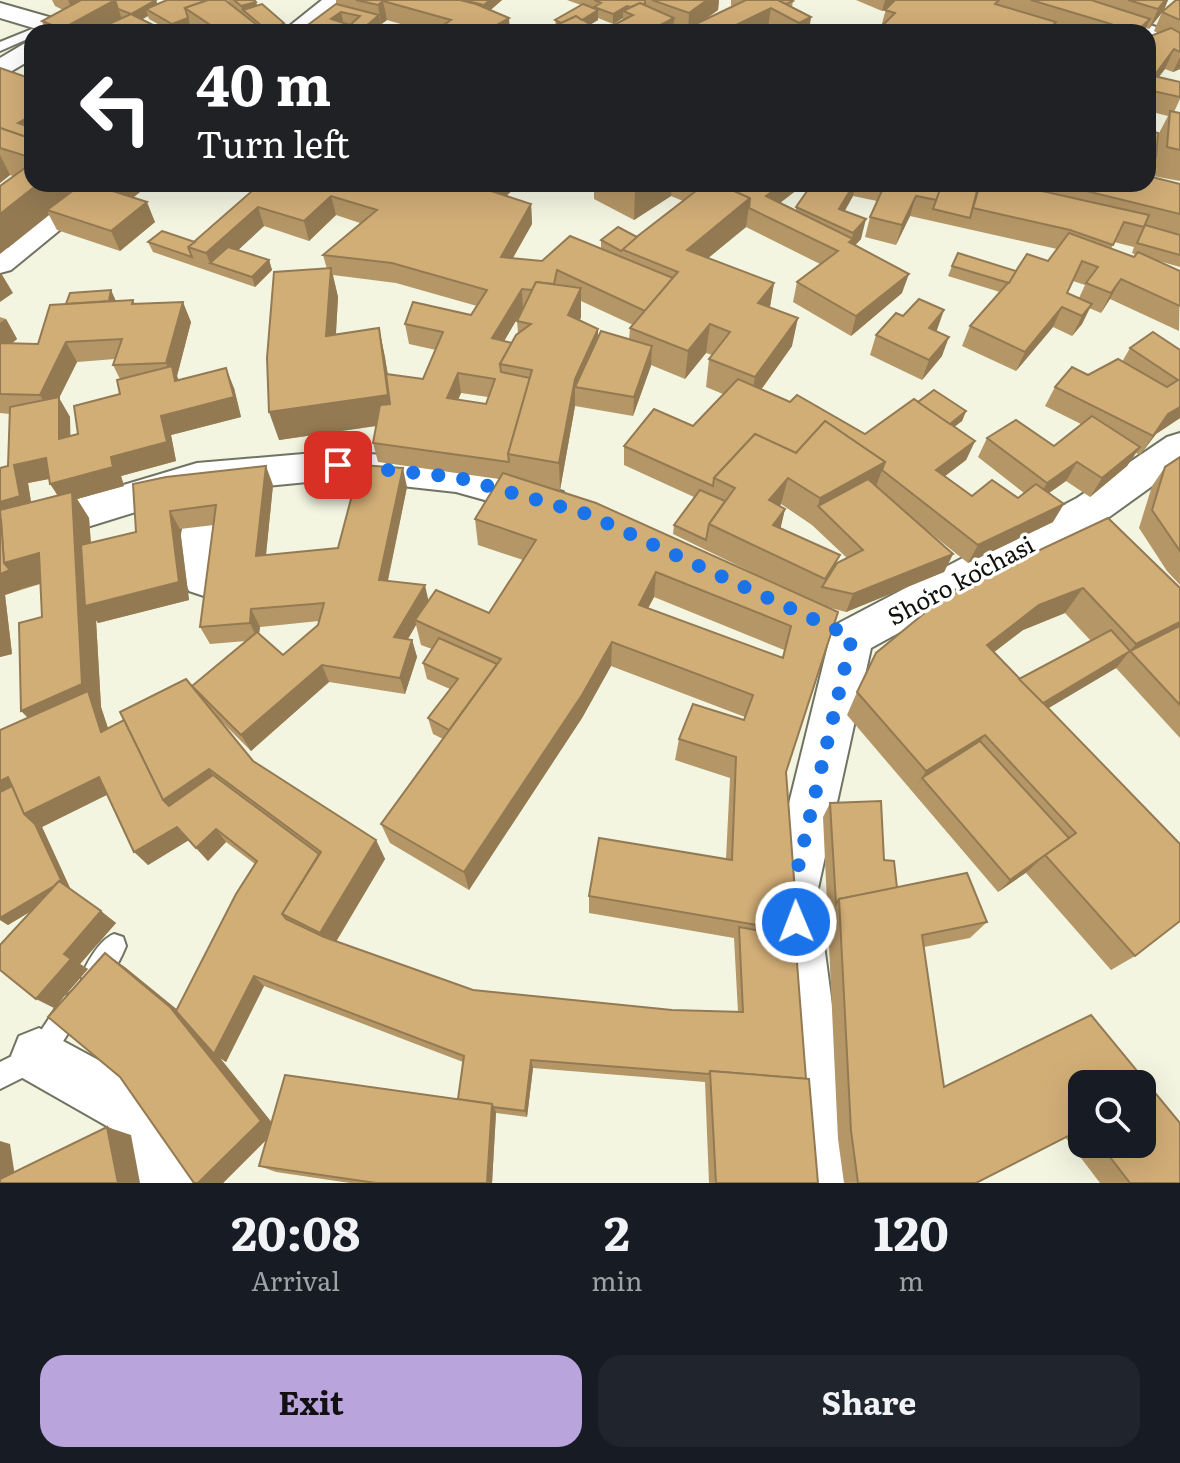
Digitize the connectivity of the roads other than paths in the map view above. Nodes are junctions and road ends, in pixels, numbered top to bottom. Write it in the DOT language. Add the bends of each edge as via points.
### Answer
graph roads {
  1 [pos="338,0"];
  2 [pos="1048,0"];
  3 [pos="0,10"];
  4 [pos="86,14"];
  5 [pos="33,24"];
  6 [pos="62,24"];
  7 [pos="306,24"];
  8 [pos="1119,24"];
  9 [pos="24,38"];
  10 [pos="0,47"];
  11 [pos="24,53"];
  12 [pos="0,70"];
  13 [pos="91,192"];
  14 [pos="0,263"];
  15 [pos="1180,447"];
  16 [pos="199,499"];
  17 [pos="587,514"];
  18 [pos="0,538"];
  19 [pos="204,579"];
  20 [pos="114,946"];
  21 [pos="20,1066"];
  22 [pos="170,1183"];
  23 [pos="826,1183"];
  1 -- 7 [label="street"];
  2 -- 8 [label="street"];
  3 -- 5 [label="street"];
  4 -- 6 [label="street"];
  9 -- 10 [label="lane"];
  11 -- 12 [label="street"];
  13 -- 14 [label="street"];
  15 -- 23 [label="street, Shoʻro koʻchasi" via="1102,520 838,630 792,893"];
  16 -- 17 [label="street" via="338,465 456,477"];
  16 -- 18 [label="street"];
  16 -- 19 [label="street"];
  20 -- 21 [label="lane"];
  21 -- 22 [label="street" via="132,1109"];
}
